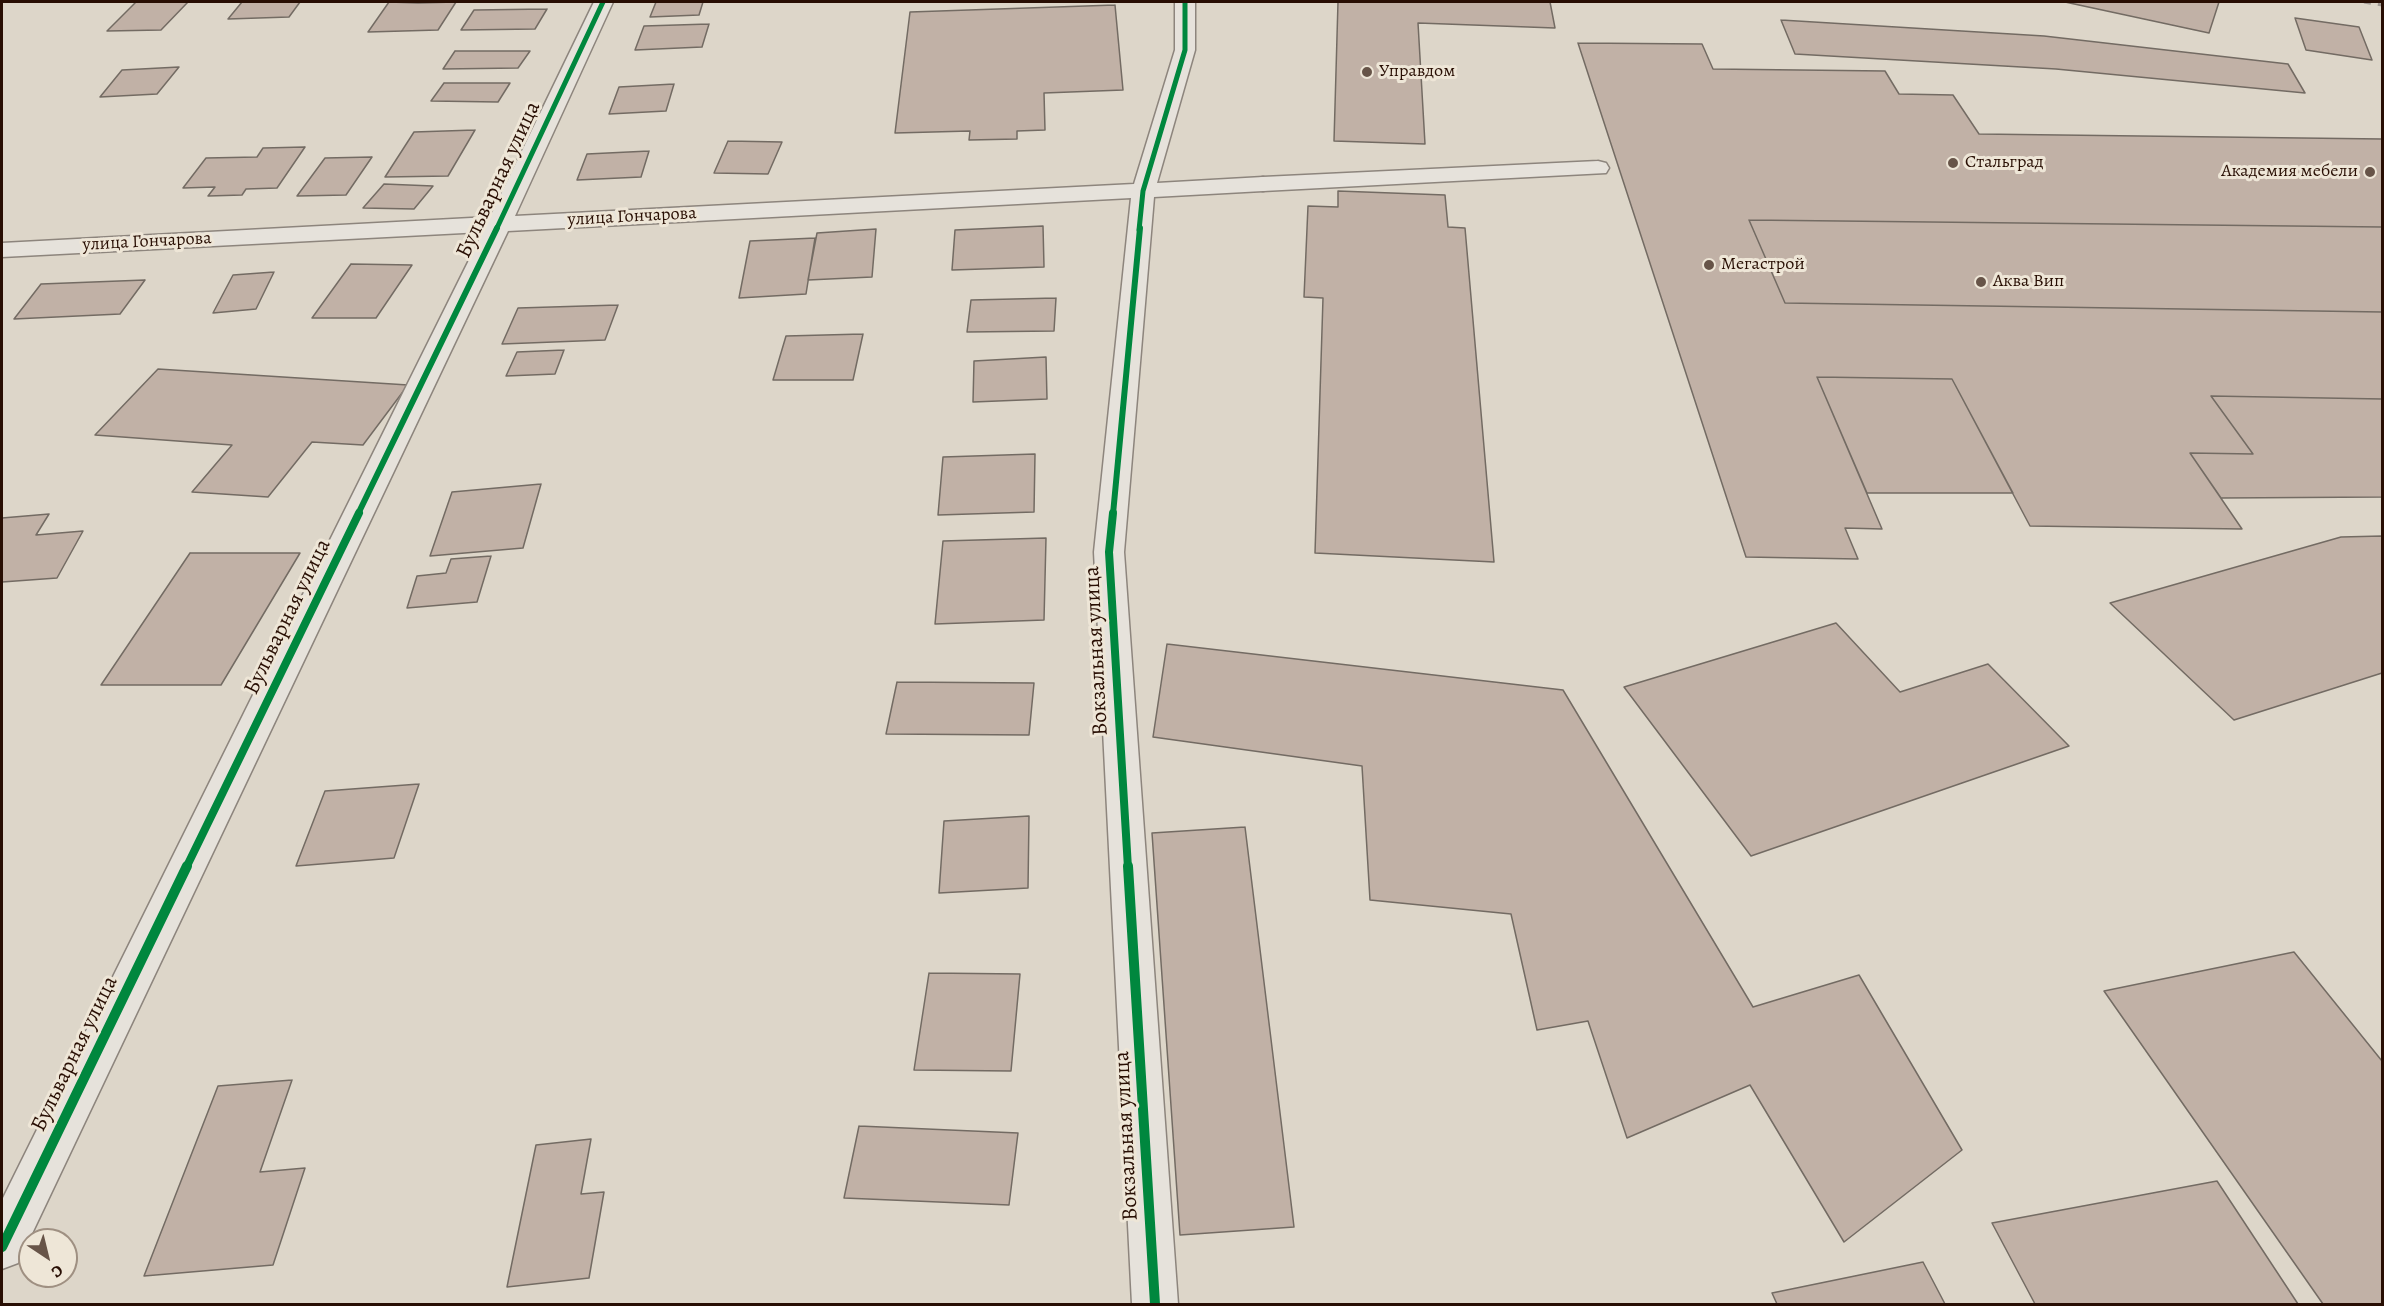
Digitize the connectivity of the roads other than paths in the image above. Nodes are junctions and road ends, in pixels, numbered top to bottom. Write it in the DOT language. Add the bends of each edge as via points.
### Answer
graph roads {
  1 [pos="603,2"];
  2 [pos="1185,2"];
  3 [pos="1598,168"];
  4 [pos="1143,191"];
  5 [pos="499,224"];
  6 [pos="2,250"];
  7 [pos="2,1247"];
  8 [pos="1155,1305"];
  1 -- 5 [label="street, Бульварная улица"];
  2 -- 4 [label="street, Вокзальная улица" via="1185,50"];
  3 -- 4 [label="street, улица Гончарова"];
  4 -- 5 [label="street, улица Гончарова"];
  4 -- 8 [label="street, Вокзальная улица" via="1109,552"];
  5 -- 6 [label="street, улица Гончарова"];
  5 -- 7 [label="street, Бульварная улица"];
}
